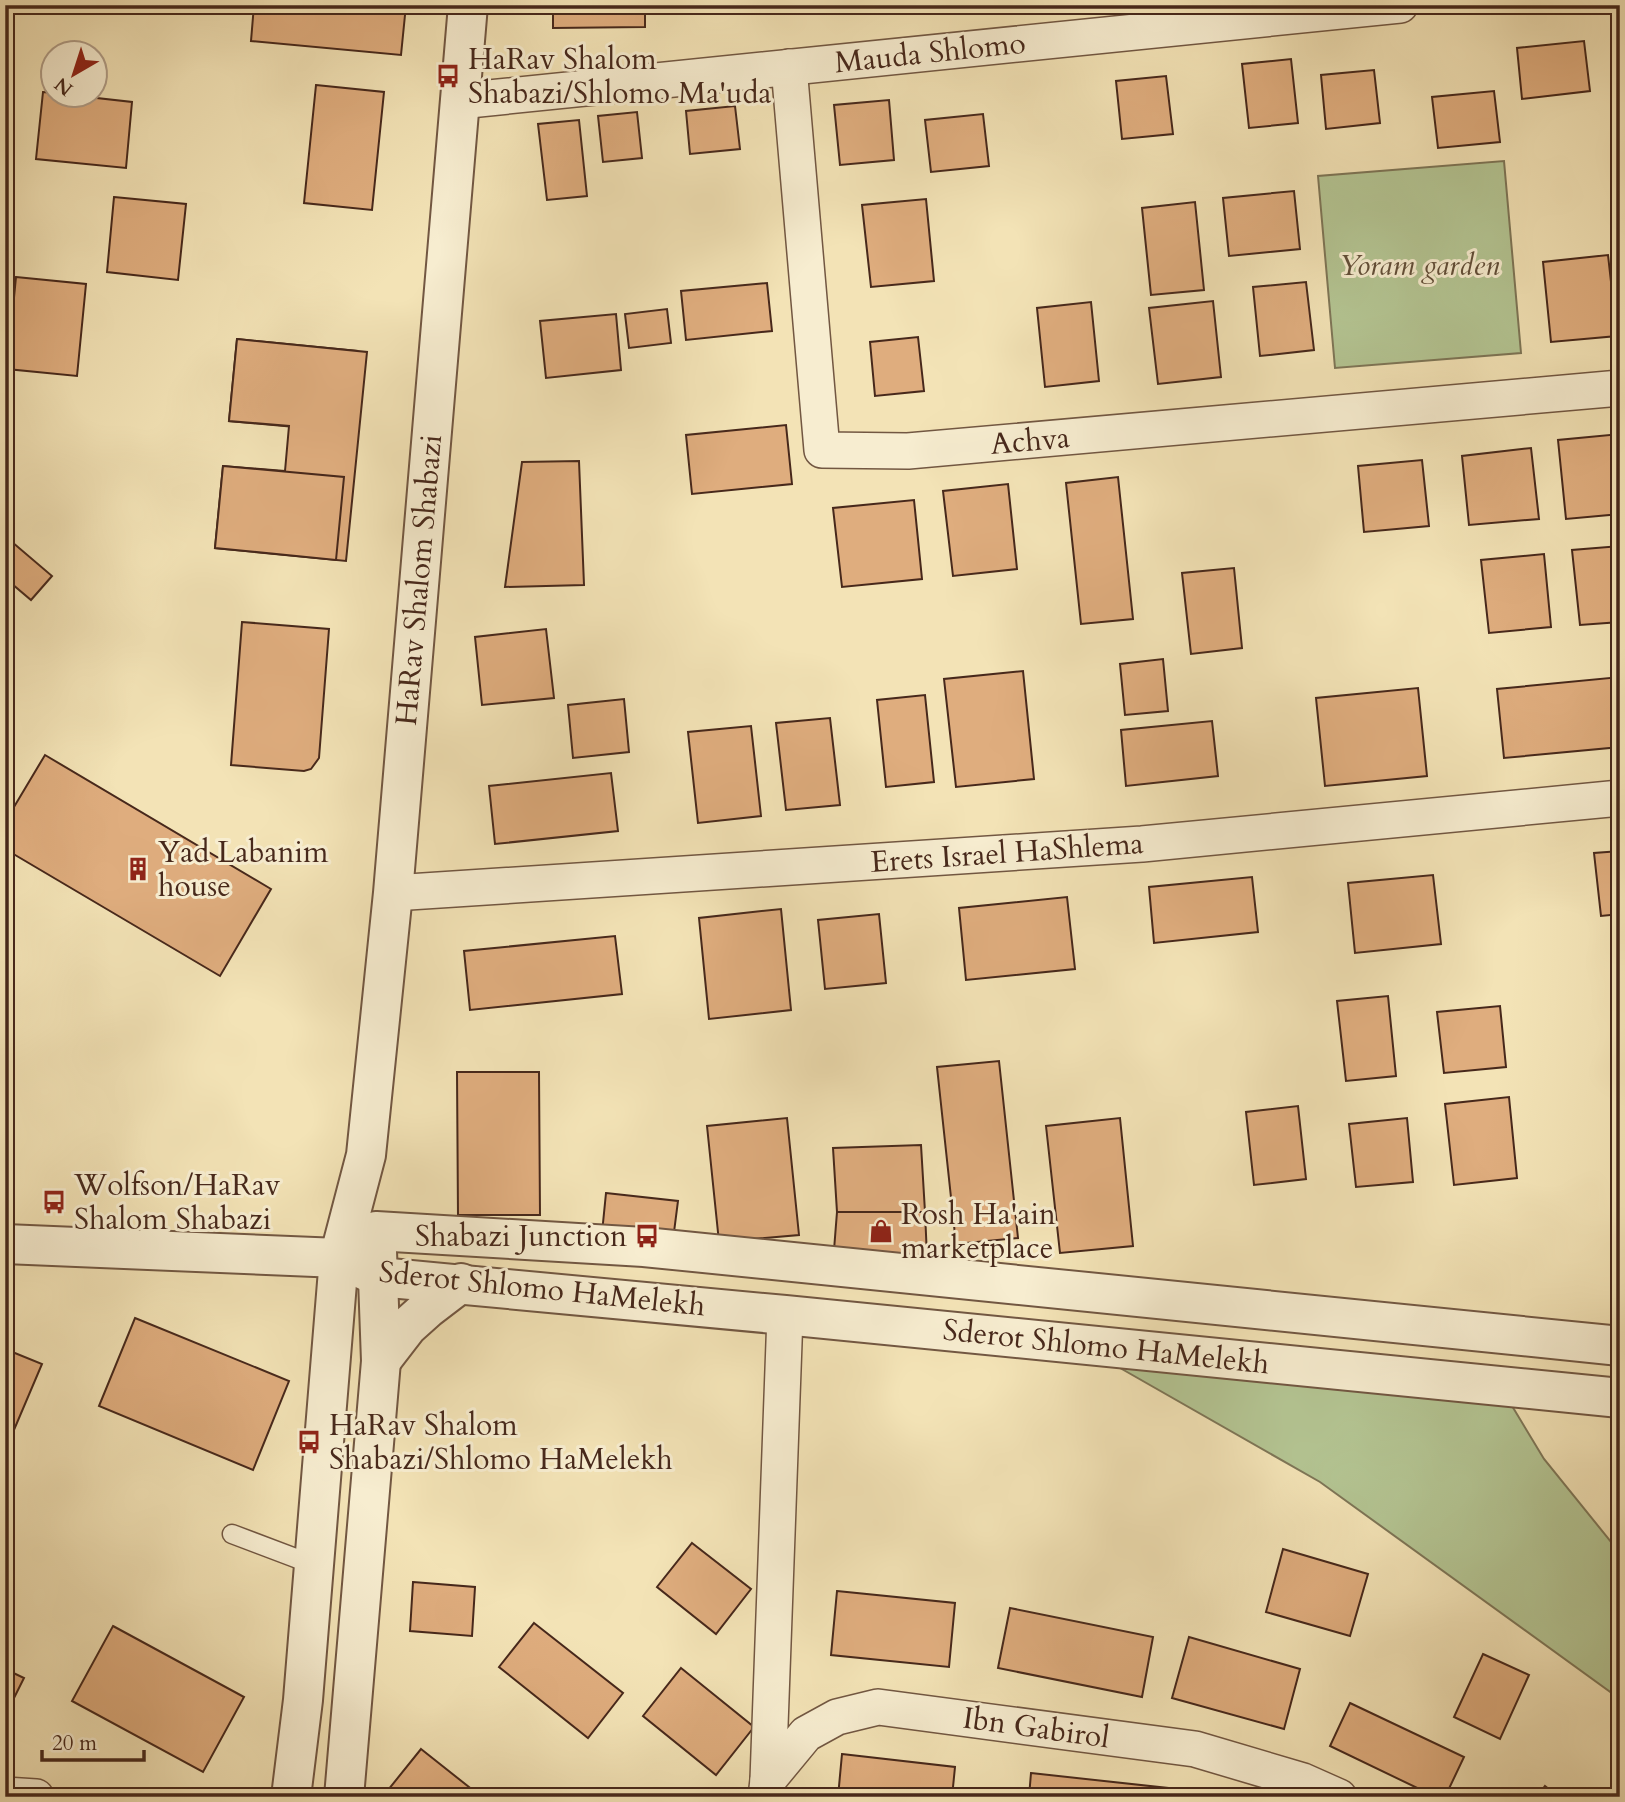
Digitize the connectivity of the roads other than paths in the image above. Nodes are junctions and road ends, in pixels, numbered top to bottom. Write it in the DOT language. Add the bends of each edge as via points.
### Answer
graph roads {
  1 [pos="468,5"];
  2 [pos="1401,5"];
  3 [pos="789,67"];
  4 [pos="459,101"];
  5 [pos="1620,388"];
  6 [pos="1620,798"];
  7 [pos="393,893"];
  8 [pos="366,1155"];
  9 [pos="355,1198"];
  10 [pos="376,1231"];
  11 [pos="5,1244"];
  12 [pos="279,1255"];
  13 [pos="339,1258"];
  14 [pos="379,1277"];
  15 [pos="461,1283"];
  16 [pos="785,1315"];
  17 [pos="1620,1346"];
  18 [pos="381,1361"];
  19 [pos="1620,1398"];
  20 [pos="232,1534"];
  21 [pos="314,1565"];
  22 [pos="767,1788"];
  23 [pos="5,1795"];
  24 [pos="36,1797"];
  25 [pos="291,1797"];
  26 [pos="344,1797"];
  27 [pos="1339,1797"];
  1 -- 4 [label="street, HaRav Shalom Shabazi"];
  2 -- 3 [label="street, Mauda Shlomo"];
  3 -- 4 [label="street, Mauda Shlomo"];
  3 -- 5 [label="street, Achva" via="822,450 908,451"];
  4 -- 7 [label="street, HaRav Shalom Shabazi"];
  6 -- 7 [label="street, Erets Israel HaShlema" via="1142,844"];
  7 -- 8 [label="street, HaRav Shalom Shabazi"];
  8 -- 9 [label="street, HaRav Shalom Shabazi"];
  8 -- 10 [label="street, HaRav Shalom Shabazi"];
  9 -- 12 [label="street" via="304,1244"];
  9 -- 13 [label="street, HaRav Shalom Shabazi"];
  10 -- 13 [label="street, Sderot Shlomo HaMelekh"];
  10 -- 14 [label="street, HaRav Shalom Shabazi"];
  10 -- 17 [label="street, Sderot Shlomo HaMelekh" via="644,1247"];
  11 -- 12 [label="street"];
  12 -- 13 [label="street"];
  13 -- 14 [label="street, Sderot Shlomo HaMelekh"];
  13 -- 21 [label="street, HaRav Shalom Shabazi"];
  14 -- 15 [label="street, Sderot Shlomo HaMelekh"];
  14 -- 18 [label="street, HaRav Shalom Shabazi"];
  15 -- 16 [label="street, Sderot Shlomo HaMelekh"];
  15 -- 18 [label="street" via="408,1326"];
  16 -- 19 [label="street, Sderot Shlomo HaMelekh"];
  16 -- 22 [label="street"];
  18 -- 26 [label="street, HaRav Shalom Shabazi"];
  20 -- 21 [label="lane"];
  21 -- 25 [label="street, HaRav Shalom Shabazi"];
  22 -- 27 [label="street, Ibn Gabirol" via="806,1734 837,1717 878,1707 1195,1749 1303,1781"];
  23 -- 24 [label="street"];
}
